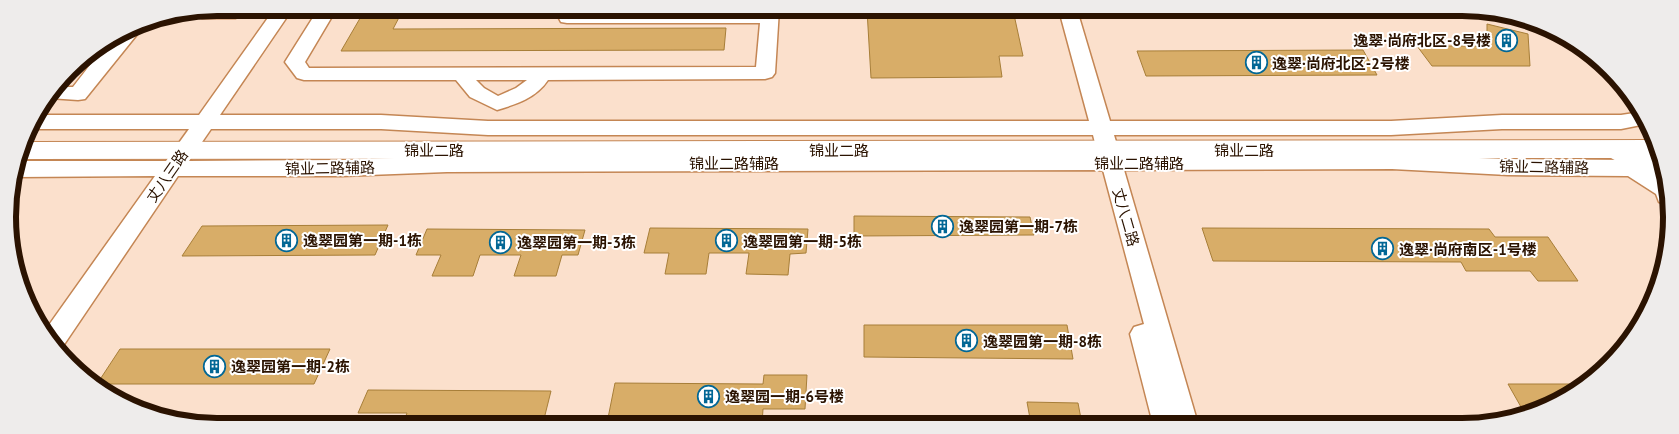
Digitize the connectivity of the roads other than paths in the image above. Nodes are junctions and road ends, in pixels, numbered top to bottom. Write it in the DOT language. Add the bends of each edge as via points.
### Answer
graph roads {
  1 [pos="267,16"];
  2 [pos="278,16"];
  3 [pos="323,16"];
  4 [pos="566,16"];
  5 [pos="591,16"];
  6 [pos="769,16"];
  7 [pos="1058,16"];
  8 [pos="1069,16"];
  9 [pos="123,40"];
  10 [pos="542,73"];
  11 [pos="463,74"];
  12 [pos="59,93"];
  13 [pos="497,103"];
  14 [pos="1637,119"];
  15 [pos="40,123"];
  16 [pos="1646,138"];
  17 [pos="483,139"];
  18 [pos="32,140"];
  19 [pos="182,145"];
  20 [pos="1099,145"];
  21 [pos="1651,150"];
  22 [pos="28,151"];
  23 [pos="1624,159"];
  24 [pos="22,169"];
  25 [pos="1658,173"];
  26 [pos="1660,186"];
  27 [pos="47,324"];
  28 [pos="55,336"];
  29 [pos="1166,418"];
  30 [pos="1182,418"];
  1 -- 19 [label="street, 丈八三路"];
  2 -- 19 [label="street, 丈八三路"];
  3 -- 11 [label="street" via="295,62 304,74"];
  4 -- 5 [label="street"];
  6 -- 10 [label="street" via="765,73"];
  7 -- 20 [label="street, 丈八二路"];
  8 -- 20 [label="street, 丈八二路"];
  9 -- 12 [label="street" via="78,94"];
  10 -- 11 [label="street"];
  10 -- 13 [label="street" via="537,83 523,95"];
  11 -- 13 [label="street" via="479,95"];
  13 -- 17 [label="street"];
  14 -- 20 [label="street, 锦业二路辅路" via="1621,122 1502,122"];
  15 -- 19 [label="street, 锦业二路辅路"];
  16 -- 20 [label="main road, 锦业二路"];
  17 -- 19 [label="main road, 锦业二路"];
  17 -- 19 [label="street, 锦业二路辅路" via="381,122"];
  17 -- 20 [label="main road, 锦业二路"];
  18 -- 19 [label="main road, 锦业二路"];
  19 -- 20 [label="street, 锦业二路辅路" via="342,168"];
  19 -- 22 [label="main road, 锦业二路"];
  19 -- 24 [label="street, 锦业二路辅路"];
  19 -- 27 [label="street, 丈八三路"];
  19 -- 28 [label="street, 丈八三路"];
  20 -- 23 [label="main road, 锦业二路"];
  20 -- 29 [label="street, 丈八二路"];
  20 -- 30 [label="street, 丈八二路"];
  21 -- 23 [label="main road, 锦业二路"];
  23 -- 25 [label="main road"];
  23 -- 26 [label="street"];
}
